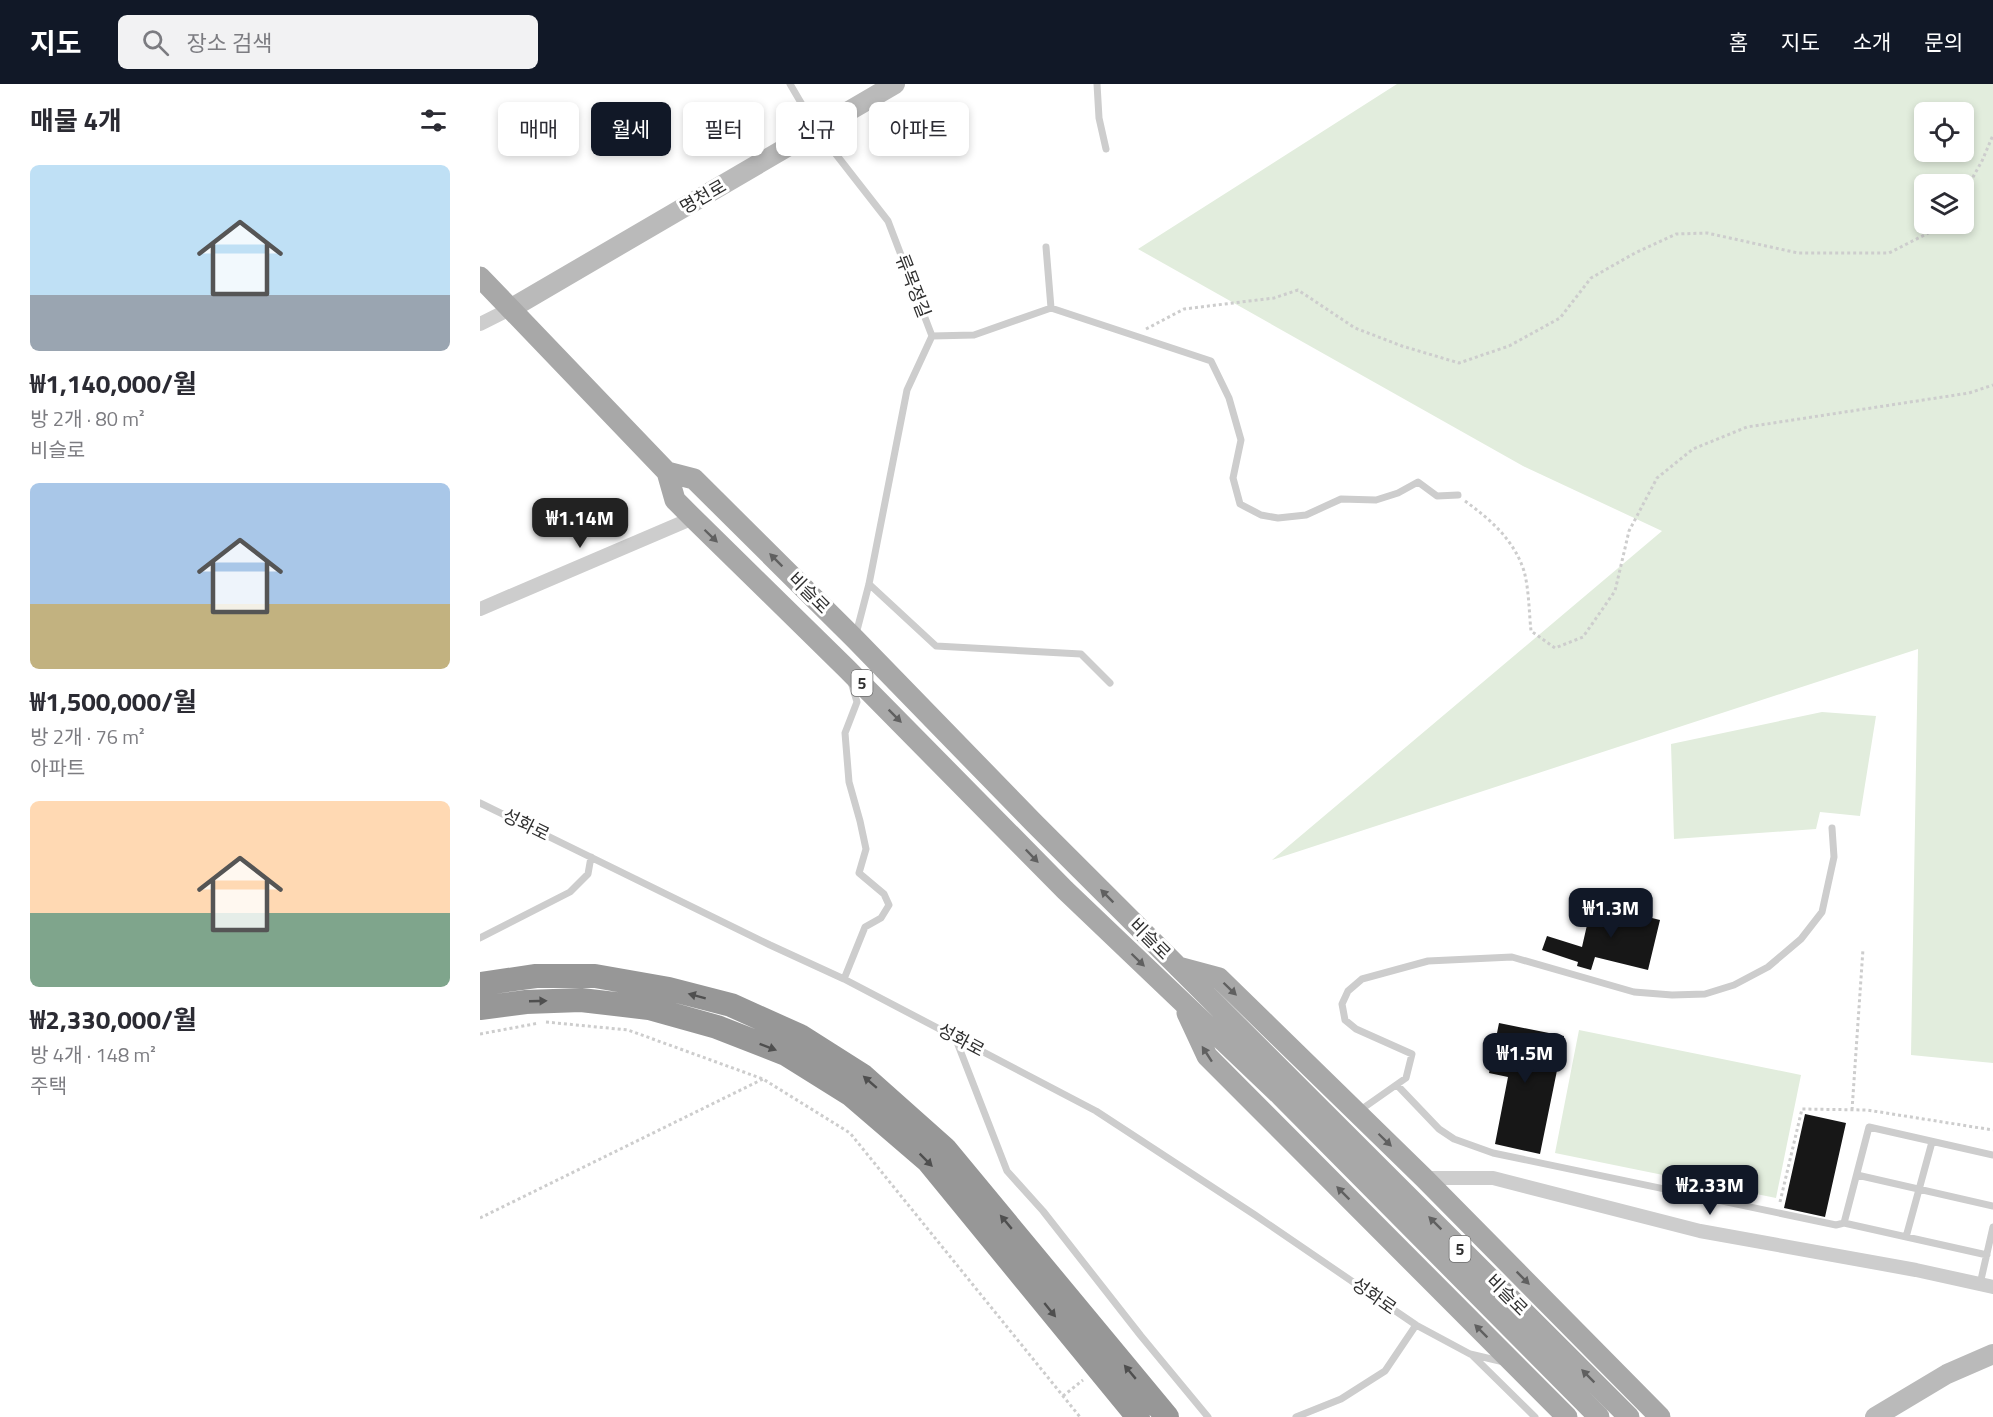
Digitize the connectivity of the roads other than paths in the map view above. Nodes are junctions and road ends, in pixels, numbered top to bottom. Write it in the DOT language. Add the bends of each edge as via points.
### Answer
graph roads {
  1 [pos="790,84"];
  2 [pos="896,84"];
  3 [pos="1096,84"];
  4 [pos="801,102"];
  5 [pos="857,107"];
  6 [pos="1106,149"];
  7 [pos="776,154"];
  8 [pos="838,156"];
  9 [pos="1046,247"];
  10 [pos="480,277"];
  11 [pos="1052,308"];
  12 [pos="510,309"];
  13 [pos="480,324"];
  14 [pos="932,336"];
  15 [pos="667,472"];
  16 [pos="1458,495"];
  17 [pos="693,518"];
  18 [pos="869,584"];
  19 [pos="480,609"];
  20 [pos="851,654"];
  21 [pos="1110,683"];
  22 [pos="480,803"];
  23 [pos="1832,828"];
  24 [pos="591,857"];
  25 [pos="480,938"];
  26 [pos="1178,967"];
  27 [pos="844,979"];
  28 [pos="480,984"];
  29 [pos="1182,1003"];
  30 [pos="480,1008"];
  31 [pos="955,1037"];
  32 [pos="1397,1085"];
  33 [pos="1285,1087"];
  34 [pos="1357,1113"];
  35 [pos="1932,1142"];
  36 [pos="1993,1155"];
  37 [pos="1857,1175"];
  38 [pos="1424,1178"];
  39 [pos="1919,1189"];
  40 [pos="1993,1206"];
  41 [pos="1844,1223"];
  42 [pos="1993,1227"];
  43 [pos="1906,1237"];
  44 [pos="1987,1255"];
  45 [pos="1987,1285"];
  46 [pos="1416,1325"];
  47 [pos="1470,1354"];
  48 [pos="1993,1354"];
  49 [pos="1515,1365"];
  50 [pos="1138,1417"];
  51 [pos="1167,1417"];
  52 [pos="1208,1417"];
  53 [pos="1296,1417"];
  54 [pos="1535,1417"];
  55 [pos="1567,1417"];
  56 [pos="1599,1417"];
  57 [pos="1629,1417"];
  58 [pos="1660,1417"];
  59 [pos="1875,1417"];
  1 -- 4 [label="lane, 류목정길"];
  2 -- 5 [label="street, 명천로"];
  3 -- 6 [label="lane"];
  7 -- 12 [label="street, 명천로"];
  8 -- 14 [label="lane, 류목정길" via="888,221"];
  9 -- 11 [label="lane"];
  10 -- 12 [label="main road, 비슬로 / 5"];
  11 -- 14 [label="lane" via="974,335"];
  11 -- 16 [label="lane" via="1211,361 1229,398 1241,440 1233,478 1240,504 1261,515 1306,515 1341,498 1376,500 1398,494 1418,482 1437,496"];
  12 -- 13 [label="street"];
  12 -- 15 [label="main road, 비슬로 / 5"];
  14 -- 18 [label="lane, 류목정길" via="907,390"];
  15 -- 17 [label="main road, 비슬로 / 5" via="675,500"];
  20 -- 15 [label="main road, 비슬로 / 5, one-way" via="694,479"];
  17 -- 19 [label="street"];
  17 -- 20 [label="main road, 비슬로 / 5, one-way"];
  18 -- 20 [label="lane, 류목정길"];
  18 -- 21 [label="lane" via="936,646 1081,654"];
  26 -- 20 [label="main road, 비슬로 / 5, one-way" via="1034,823"];
  20 -- 27 [label="lane" via="857,702 845,733 849,782 866,849 859,873 884,894 889,905 881,918 865,927"];
  20 -- 29 [label="main road, 비슬로 / 5, one-way" via="1065,890"];
  22 -- 24 [label="lane, 성화로"];
  23 -- 32 [label="lane" via="1834,857 1822,912 1801,939 1768,967 1734,985 1705,994 1634,992 1512,957 1428,961 1362,979 1348,991 1342,1004 1345,1020 1356,1029 1412,1054 1406,1078"];
  24 -- 25 [label="lane" via="588,874 570,892"];
  24 -- 27 [label="lane, 성화로"];
  26 -- 33 [label="main road, 비슬로 / 5"];
  26 -- 34 [label="main road, one-way" via="1219,978"];
  27 -- 31 [label="lane, 성화로"];
  51 -- 28 [label="highway, one-way" via="945,1149 863,1076 801,1036 731,1005 595,976 536,976"];
  29 -- 33 [label="main road, 비슬로 / 5"];
  49 -- 29 [label="main road, one-way" via="1207,1056"];
  30 -- 50 [label="highway, one-way" via="581,1000 649,1008 717,1027 786,1054 850,1094 928,1161"];
  31 -- 46 [label="lane, 성화로" via="1096,1111"];
  31 -- 52 [label="lane" via="1007,1171 1043,1210"];
  32 -- 34 [label="lane"];
  32 -- 41 [label="lane" via="1439,1129 1454,1139 1493,1153 1836,1225"];
  33 -- 56 [label="main road, 비슬로 / 5"];
  57 -- 33 [label="main road, 비슬로 / 5, one-way"];
  34 -- 38 [label="main road, one-way"];
  35 -- 36 [label="lane"];
  35 -- 37 [label="lane" via="1869,1127"];
  35 -- 39 [label="lane"];
  37 -- 39 [label="lane"];
  37 -- 41 [label="lane"];
  38 -- 45 [label="street" via="1493,1178 1700,1231"];
  38 -- 58 [label="main road, one-way"];
  39 -- 40 [label="lane"];
  39 -- 43 [label="lane"];
  41 -- 43 [label="lane"];
  42 -- 44 [label="lane"];
  43 -- 44 [label="lane"];
  44 -- 45 [label="lane"];
  46 -- 47 [label="lane, 성화로"];
  46 -- 53 [label="lane" via="1385,1371 1341,1400"];
  47 -- 49 [label="lane"];
  47 -- 54 [label="lane"];
  48 -- 59 [label="street" via="1947,1374"];
  49 -- 55 [label="main road"];
}
